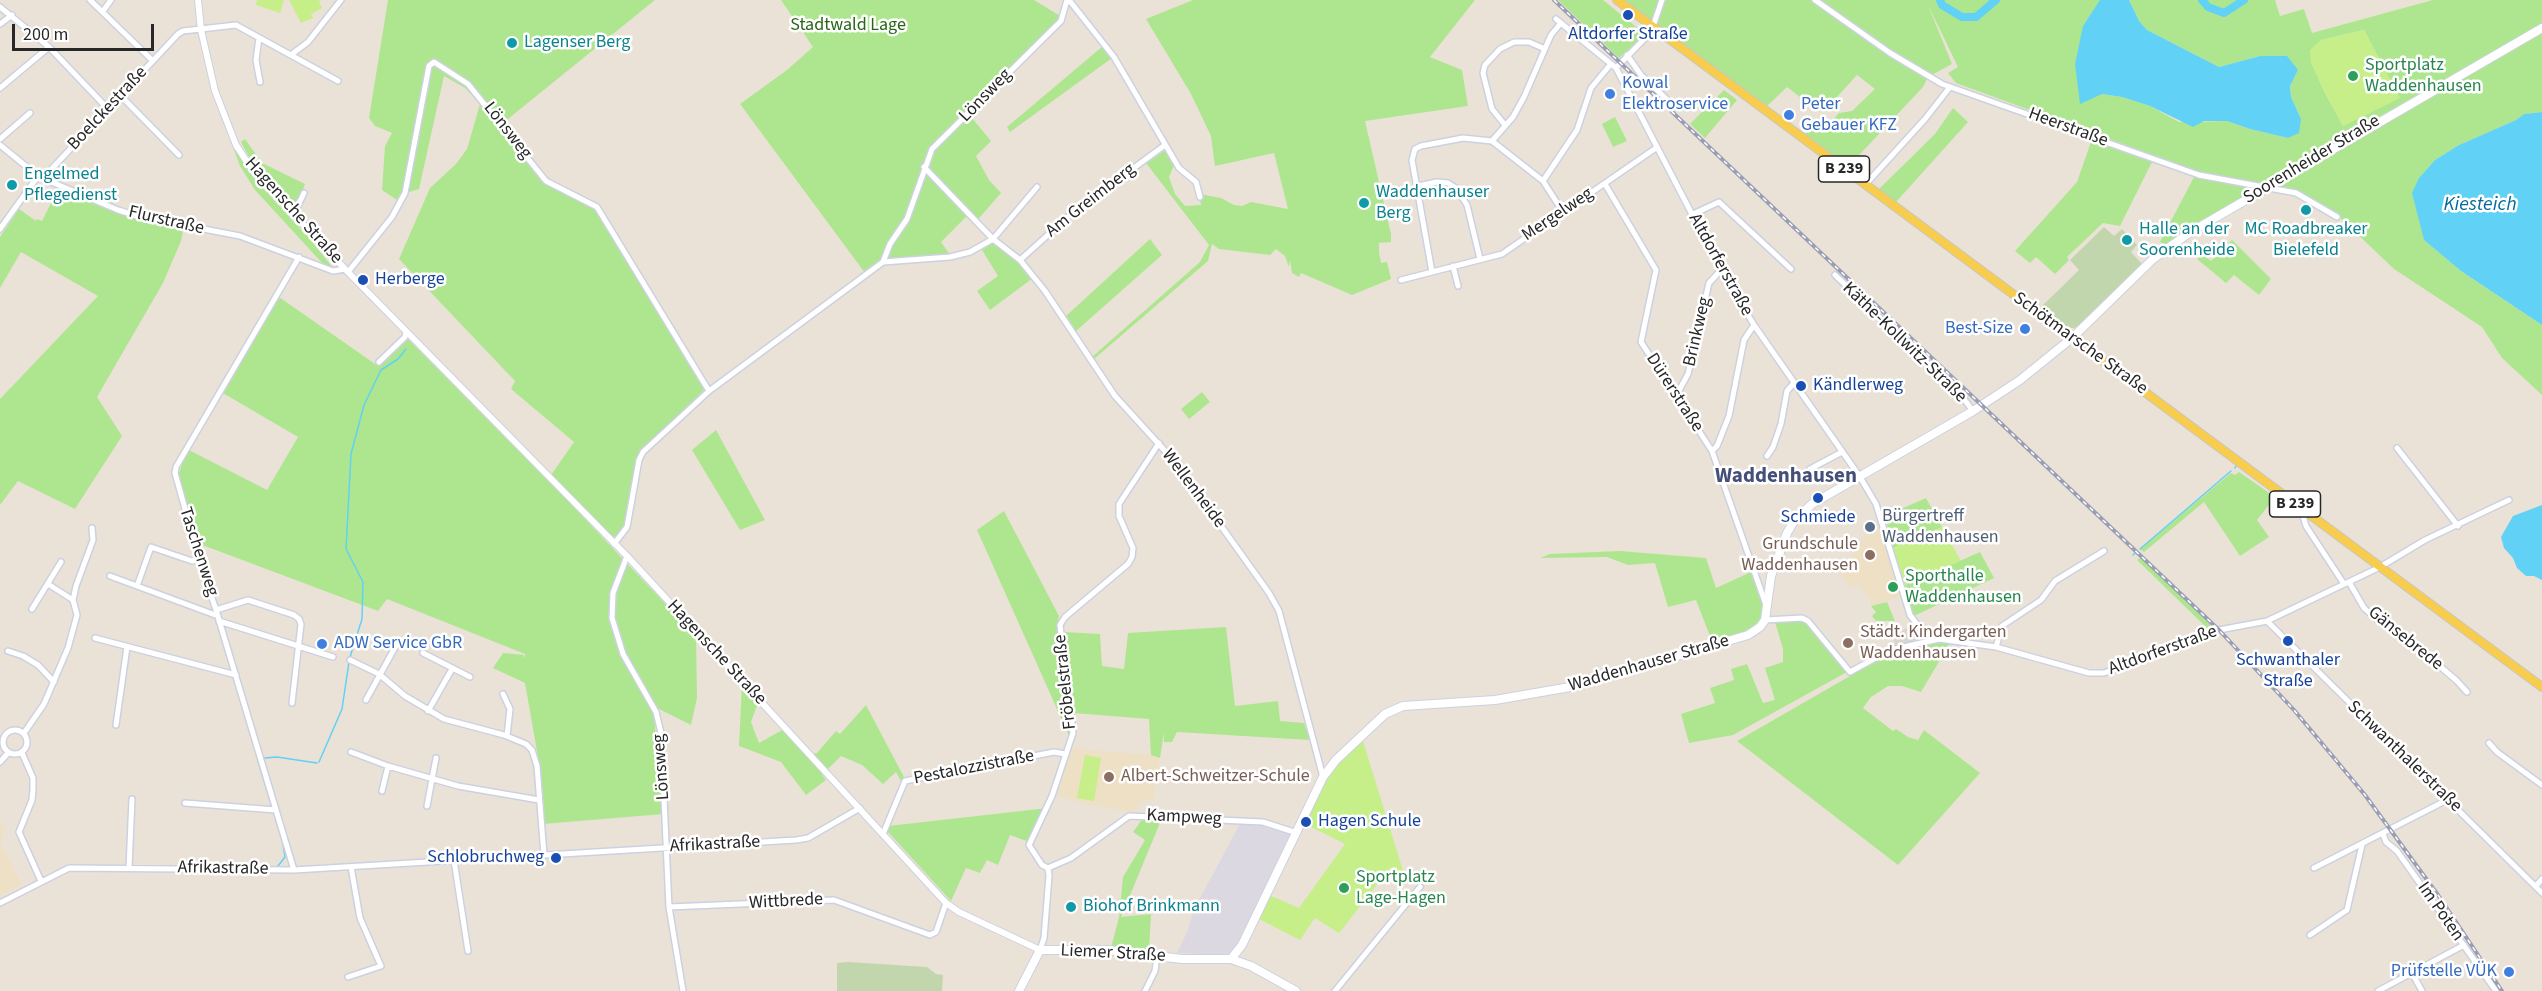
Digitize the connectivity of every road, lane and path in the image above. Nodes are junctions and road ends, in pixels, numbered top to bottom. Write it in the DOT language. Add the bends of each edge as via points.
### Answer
graph roads {
  1 [pos="90,0"];
  2 [pos="111,0"];
  3 [pos="198,0"];
  4 [pos="341,0"];
  5 [pos="1068,0"];
  6 [pos="1617,0"];
  7 [pos="1662,0"];
  8 [pos="1815,0"];
  9 [pos="0,7"];
  10 [pos="103,11"];
  11 [pos="12,15"];
  12 [pos="0,24"];
  13 [pos="1652,27"];
  14 [pos="2542,28"];
  15 [pos="201,30"];
  16 [pos="259,38"];
  17 [pos="49,47"];
  18 [pos="1545,49"];
  19 [pos="292,54"];
  20 [pos="1627,55"];
  21 [pos="153,61"];
  22 [pos="1613,67"];
  23 [pos="338,81"];
  24 [pos="260,82"];
  25 [pos="1950,87"];
  26 [pos="0,88"];
  27 [pos="121,96"];
  28 [pos="1675,107"];
  29 [pos="108,109"];
  30 [pos="30,113"];
  31 [pos="1505,125"];
  32 [pos="0,139"];
  33 [pos="1492,141"];
  34 [pos="0,145"];
  35 [pos="1165,145"];
  36 [pos="1656,148"];
  37 [pos="179,155"];
  38 [pos="924,167"];
  39 [pos="38,176"];
  40 [pos="45,176"];
  41 [pos="1543,181"];
  42 [pos="1605,184"];
  43 [pos="1865,184"];
  44 [pos="1418,186"];
  45 [pos="1037,187"];
  46 [pos="2265,188"];
  47 [pos="304,193"];
  48 [pos="1200,197"];
  49 [pos="1563,212"];
  50 [pos="1691,215"];
  51 [pos="293,216"];
  52 [pos="2337,217"];
  53 [pos="1,224"];
  54 [pos="993,239"];
  55 [pos="299,257"];
  56 [pos="1480,259"];
  57 [pos="1020,260"];
  58 [pos="883,262"];
  59 [pos="1453,266"];
  60 [pos="1791,269"];
  61 [pos="346,270"];
  62 [pos="1721,270"];
  63 [pos="1432,272"];
  64 [pos="1835,275"];
  65 [pos="1401,280"];
  66 [pos="1458,286"];
  67 [pos="1754,325"];
  68 [pos="406,332"];
  69 [pos="2072,338"];
  70 [pos="378,362"];
  71 [pos="1794,383"];
  72 [pos="709,391"];
  73 [pos="1676,396"];
  74 [pos="1973,411"];
  75 [pos="1159,443"];
  76 [pos="2397,448"];
  77 [pos="1712,451"];
  78 [pos="1842,452"];
  79 [pos="1767,456"];
  80 [pos="1810,469"];
  81 [pos="1860,477"];
  82 [pos="2509,500"];
  83 [pos="2303,516"];
  84 [pos="2458,526"];
  85 [pos="93,528"];
  86 [pos="614,544"];
  87 [pos="2104,551"];
  88 [pos="627,556"];
  89 [pos="199,559"];
  90 [pos="60,562"];
  91 [pos="2380,567"];
  92 [pos="110,576"];
  93 [pos="2346,583"];
  94 [pos="48,584"];
  95 [pos="137,586"];
  96 [pos="74,600"];
  97 [pos="1767,608"];
  98 [pos="33,609"];
  99 [pos="218,616"];
  100 [pos="1765,620"];
  101 [pos="2266,621"];
  102 [pos="95,638"];
  103 [pos="1939,639"];
  104 [pos="398,642"];
  105 [pos="298,645"];
  106 [pos="127,647"];
  107 [pos="1996,647"];
  108 [pos="8,651"];
  109 [pos="423,653"];
  110 [pos="333,657"];
  111 [pos="350,660"];
  112 [pos="452,669"];
  113 [pos="379,674"];
  114 [pos="236,675"];
  115 [pos="470,677"];
  116 [pos="54,682"];
  117 [pos="2542,687"];
  118 [pos="2467,692"];
  119 [pos="503,694"];
  120 [pos="366,700"];
  121 [pos="292,703"];
  122 [pos="428,711"];
  123 [pos="116,725"];
  124 [pos="24,733"];
  125 [pos="507,736"];
  126 [pos="2489,743"];
  127 [pos="351,752"];
  128 [pos="8,753"];
  129 [pos="22,753"];
  130 [pos="1065,754"];
  131 [pos="436,758"];
  132 [pos="0,762"];
  133 [pos="388,766"];
  134 [pos="1323,777"];
  135 [pos="433,778"];
  136 [pos="2542,785"];
  137 [pos="382,791"];
  138 [pos="132,799"];
  139 [pos="539,800"];
  140 [pos="2447,800"];
  141 [pos="185,803"];
  142 [pos="428,806"];
  143 [pos="860,808"];
  144 [pos="276,810"];
  145 [pos="1297,833"];
  146 [pos="883,834"];
  147 [pos="2384,834"];
  148 [pos="2362,845"];
  149 [pos="667,848"];
  150 [pos="544,855"];
  151 [pos="454,860"];
  152 [pos="351,867"];
  153 [pos="129,868"];
  154 [pos="1048,868"];
  155 [pos="2314,868"];
  156 [pos="294,870"];
  157 [pos="2542,879"];
  158 [pos="41,881"];
  159 [pos="2536,886"];
  160 [pos="1420,887"];
  161 [pos="2542,893"];
  162 [pos="0,903"];
  163 [pos="946,903"];
  164 [pos="669,907"];
  165 [pos="2310,934"];
  166 [pos="2464,945"];
  167 [pos="468,951"];
  168 [pos="1040,951"];
  169 [pos="1157,956"];
  170 [pos="1231,959"];
  171 [pos="2412,973"];
  172 [pos="348,977"];
  173 [pos="683,991"];
  174 [pos="1019,991"];
  175 [pos="1145,991"];
  176 [pos="1296,991"];
  177 [pos="1335,991"];
  178 [pos="2378,991"];
  179 [pos="2422,991"];
  180 [pos="2496,991"];
  1 -- 10 [label="street"];
  2 -- 10 [label="street"];
  3 -- 15 [label="street, Hagensche Straße"];
  4 -- 19 [label="street" via="308,42"];
  5 -- 35 [label="street" via="1114,57"];
  5 -- 38 [label="street, Lönsweg" via="1060,21 932,149"];
  6 -- 13 [label="main road, Schötmarsche Straße / B 239"];
  7 -- 13 [label="street"];
  8 -- 25 [label="street, Heerstraße" via="1890,53"];
  9 -- 11 [label="street"];
  10 -- 21 [label="street"];
  11 -- 12 [label="street"];
  11 -- 17 [label="street"];
  13 -- 20 [label="street" via="1647,38"];
  13 -- 43 [label="main road, Schötmarsche Straße / B 239"];
  14 -- 46 [label="main road, Soorenheider Straße"];
  15 -- 16 [label="street, Boelckestraße" via="236,25"];
  15 -- 21 [label="street, Boelckestraße" via="180,32"];
  15 -- 51 [label="street, Hagensche Straße" via="215,91 236,145 252,171"];
  16 -- 19 [label="street, Boelckestraße"];
  16 -- 24 [label="street" via="256,60"];
  17 -- 26 [label="street"];
  17 -- 29 [label="street"];
  18 -- 22 [label="street, Altdorferstraße" via="1559,21"];
  18 -- 31 [label="street" via="1528,90"];
  18 -- 31 [label="street" via="1529,42 1514,42 1500,49 1485,65 1483,73 1491,109"];
  19 -- 23 [label="street, Boelckestraße"];
  20 -- 22 [label="street"];
  20 -- 28 [label="street" via="1641,75"];
  21 -- 27 [label="street, Boelckestraße"];
  22 -- 36 [label="street, Altdorferstraße"];
  22 -- 41 [label="street" via="1591,88 1577,130"];
  25 -- 43 [label="street"];
  25 -- 46 [label="street, Heerstraße" via="2199,175"];
  27 -- 29 [label="street, Boelckestraße"];
  27 -- 37 [label="street"];
  29 -- 40 [label="street, Boelckestraße"];
  30 -- 32 [label="street"];
  31 -- 33 [label="street"];
  33 -- 41 [label="street"];
  33 -- 44 [label="street" via="1463,138 1415,149 1412,160"];
  34 -- 39 [label="street"];
  35 -- 48 [label="street" via="1179,168 1192,177"];
  35 -- 57 [label="street, Am Greimberg" via="1070,215"];
  36 -- 42 [label="street, Mergelweg"];
  36 -- 50 [label="street, Altdorferstraße"];
  38 -- 54 [label="street, Wellenheide"];
  38 -- 58 [label="street, Lönsweg" via="907,219"];
  39 -- 40 [label="street, Flurstraße"];
  39 -- 53 [label="street"];
  40 -- 55 [label="street, Flurstraße" via="49,181 141,217 240,237"];
  41 -- 49 [label="street"];
  42 -- 49 [label="street, Mergelweg"];
  42 -- 73 [label="street, Dürerstraße" via="1656,270 1641,342"];
  43 -- 69 [label="main road, Schötmarsche Straße / B 239"];
  44 -- 56 [label="street" via="1437,182 1456,188 1467,205"];
  44 -- 63 [label="street"];
  45 -- 54 [label="street"];
  46 -- 52 [label="street, Heerstraße" via="2295,193"];
  46 -- 69 [label="main road, Soorenheider Straße" via="2171,245"];
  47 -- 51 [label="street"];
  49 -- 56 [label="street, Mergelweg" via="1502,254"];
  50 -- 60 [label="street" via="1719,202"];
  50 -- 62 [label="street, Altdorferstraße"];
  51 -- 61 [label="street, Hagensche Straße"];
  54 -- 57 [label="street, Wellenheide"];
  54 -- 58 [label="street" via="970,252 950,257"];
  55 -- 61 [label="street, Flurstraße" via="333,271"];
  55 -- 89 [label="street, Taschenweg" via="176,467 178,489"];
  56 -- 59 [label="street, Mergelweg"];
  57 -- 75 [label="street, Wellenheide" via="1115,396"];
  58 -- 72 [label="street, Lönsweg"];
  59 -- 63 [label="street, Mergelweg"];
  59 -- 66 [label="street"];
  61 -- 68 [label="street, Hagensche Straße"];
  61 -- 72 [label="street, Lönsweg" via="392,217 405,193 429,66 434,63 468,84 546,181 597,207"];
  62 -- 67 [label="street, Altdorferstraße"];
  62 -- 73 [label="street, Brinkweg" via="1709,283 1688,374"];
  63 -- 65 [label="street, Mergelweg"];
  64 -- 74 [label="street, Käthe-Kollwitz-Straße"];
  67 -- 71 [label="street, Altdorferstraße"];
  67 -- 77 [label="street" via="1744,340 1729,416"];
  68 -- 70 [label="street"];
  68 -- 86 [label="street, Hagensche Straße"];
  69 -- 74 [label="main road"];
  69 -- 91 [label="main road, Schötmarsche Straße / B 239"];
  71 -- 78 [label="street, Altdorferstraße"];
  71 -- 79 [label="street" via="1787,391 1773,447"];
  72 -- 86 [label="street, Lönsweg" via="643,452 627,527"];
  73 -- 77 [label="street, Dürerstraße"];
  74 -- 81 [label="main road"];
  75 -- 130 [label="street, Fröbelstraße" via="1119,504 1119,516 1133,548 1132,557 1060,625 1073,733"];
  75 -- 134 [label="street, Wellenheide" via="1279,610"];
  76 -- 84 [label="street"];
  77 -- 97 [label="street, Dürerstraße"];
  78 -- 80 [label="street"];
  78 -- 81 [label="street, Altdorferstraße"];
  81 -- 97 [label="main road" via="1812,504 1794,521 1771,576"];
  81 -- 103 [label="street, Altdorferstraße" via="1876,504 1910,615"];
  82 -- 84 [label="street, Altdorferstraße"];
  83 -- 93 [label="street, Gänsebrede"];
  84 -- 91 [label="street, Altdorferstraße"];
  85 -- 96 [label="street" via="93,540 79,574"];
  86 -- 88 [label="street, Hagensche Straße"];
  87 -- 107 [label="street" via="2055,581 2041,600 2002,626"];
  88 -- 143 [label="street, Hagensche Straße"];
  88 -- 149 [label="street, Lönsweg" via="613,593 612,618 623,654 659,723"];
  89 -- 95 [label="street" via="192,561 151,547"];
  89 -- 99 [label="street, Taschenweg"];
  90 -- 94 [label="street"];
  91 -- 93 [label="street, Altdorferstraße"];
  91 -- 117 [label="main road, Schötmarsche Straße / B 239"];
  92 -- 95 [label="street"];
  93 -- 101 [label="street, Altdorferstraße"];
  93 -- 118 [label="street, Gänsebrede" via="2375,618 2435,662"];
  94 -- 96 [label="street"];
  94 -- 98 [label="street"];
  95 -- 99 [label="street"];
  96 -- 116 [label="street" via="77,615"];
  97 -- 100 [label="main road"];
  99 -- 105 [label="street"];
  99 -- 105 [label="street" via="248,600 294,615 301,624"];
  99 -- 114 [label="street, Taschenweg"];
  100 -- 103 [label="street" via="1808,621 1850,672 1890,650"];
  100 -- 134 [label="main road, Waddenhauser Straße" via="1748,635 1576,686 1495,700 1402,706 1385,714"];
  101 -- 107 [label="street, Altdorferstraße" via="2219,630 2097,674"];
  101 -- 140 [label="street, Schwanthalerstraße"];
  102 -- 106 [label="street"];
  103 -- 107 [label="street, Altdorferstraße"];
  104 -- 113 [label="street"];
  105 -- 110 [label="street"];
  105 -- 121 [label="street"];
  106 -- 114 [label="street"];
  106 -- 123 [label="street"];
  108 -- 116 [label="street" via="38,665"];
  109 -- 112 [label="street"];
  111 -- 113 [label="street"];
  112 -- 115 [label="street"];
  112 -- 122 [label="street"];
  113 -- 120 [label="street"];
  113 -- 122 [label="street"];
  114 -- 144 [label="street, Taschenweg"];
  116 -- 124 [label="street"];
  119 -- 125 [label="street" via="510,709"];
  122 -- 125 [label="street" via="458,724"];
  124 -- 128 [label="street" via="5,733 2,742"];
  124 -- 129 [label="street" via="27,743"];
  125 -- 139 [label="street" via="532,750"];
  126 -- 136 [label="street"];
  127 -- 133 [label="street"];
  128 -- 129 [label="street"];
  128 -- 132 [label="street"];
  129 -- 158 [label="street" via="29,764 33,790 19,832"];
  130 -- 146 [label="street, Pestalozzistraße" via="1054,752 905,781"];
  130 -- 154 [label="street, Fröbelstraße" via="1052,796 1029,846"];
  131 -- 135 [label="street"];
  133 -- 135 [label="street"];
  133 -- 137 [label="street"];
  134 -- 145 [label="main road, Waddenhauser Straße"];
  135 -- 139 [label="street"];
  135 -- 142 [label="street"];
  138 -- 153 [label="street"];
  139 -- 150 [label="street"];
  140 -- 147 [label="street"];
  140 -- 159 [label="street, Schwanthalerstraße"];
  141 -- 144 [label="street"];
  143 -- 146 [label="street, Hagensche Straße"];
  143 -- 149 [label="street, Afrikastraße" via="808,838"];
  144 -- 156 [label="street, Taschenweg"];
  145 -- 154 [label="street, Kampweg" via="1263,822 1129,816 1071,858"];
  145 -- 170 [label="main road, Waddenhauser Straße" via="1242,945"];
  146 -- 163 [label="street, Hagensche Straße"];
  147 -- 148 [label="street"];
  147 -- 166 [label="street, Im Poten" via="2386,842 2397,851"];
  148 -- 155 [label="street"];
  148 -- 165 [label="street" via="2347,910"];
  149 -- 150 [label="street, Afrikastraße"];
  149 -- 164 [label="street, Lönsweg"];
  150 -- 151 [label="street, Afrikastraße"];
  151 -- 152 [label="street, Afrikastraße"];
  151 -- 167 [label="street"];
  152 -- 156 [label="street, Afrikastraße"];
  152 -- 172 [label="street" via="360,918 381,966"];
  153 -- 156 [label="street, Afrikastraße"];
  153 -- 158 [label="street, Afrikastraße" via="69,868"];
  154 -- 168 [label="street"];
  157 -- 159 [label="street"];
  158 -- 162 [label="street, Afrikastraße"];
  159 -- 161 [label="street, Schwanthalerstraße"];
  160 -- 177 [label="street"];
  163 -- 164 [label="street, Wittbrede" via="936,932 930,935 834,900"];
  163 -- 168 [label="street, Hagensche Straße"];
  164 -- 173 [label="street, Lönsweg"];
  166 -- 171 [label="street"];
  166 -- 180 [label="street, Im Poten"];
  168 -- 169 [label="main road, Liemer Straße" via="1106,950"];
  168 -- 174 [label="main road, Liemer Straße"];
  169 -- 170 [label="main road, Liemer Straße"];
  169 -- 175 [label="street"];
  170 -- 176 [label="main road"];
  171 -- 178 [label="street"];
  171 -- 179 [label="street"];
}
